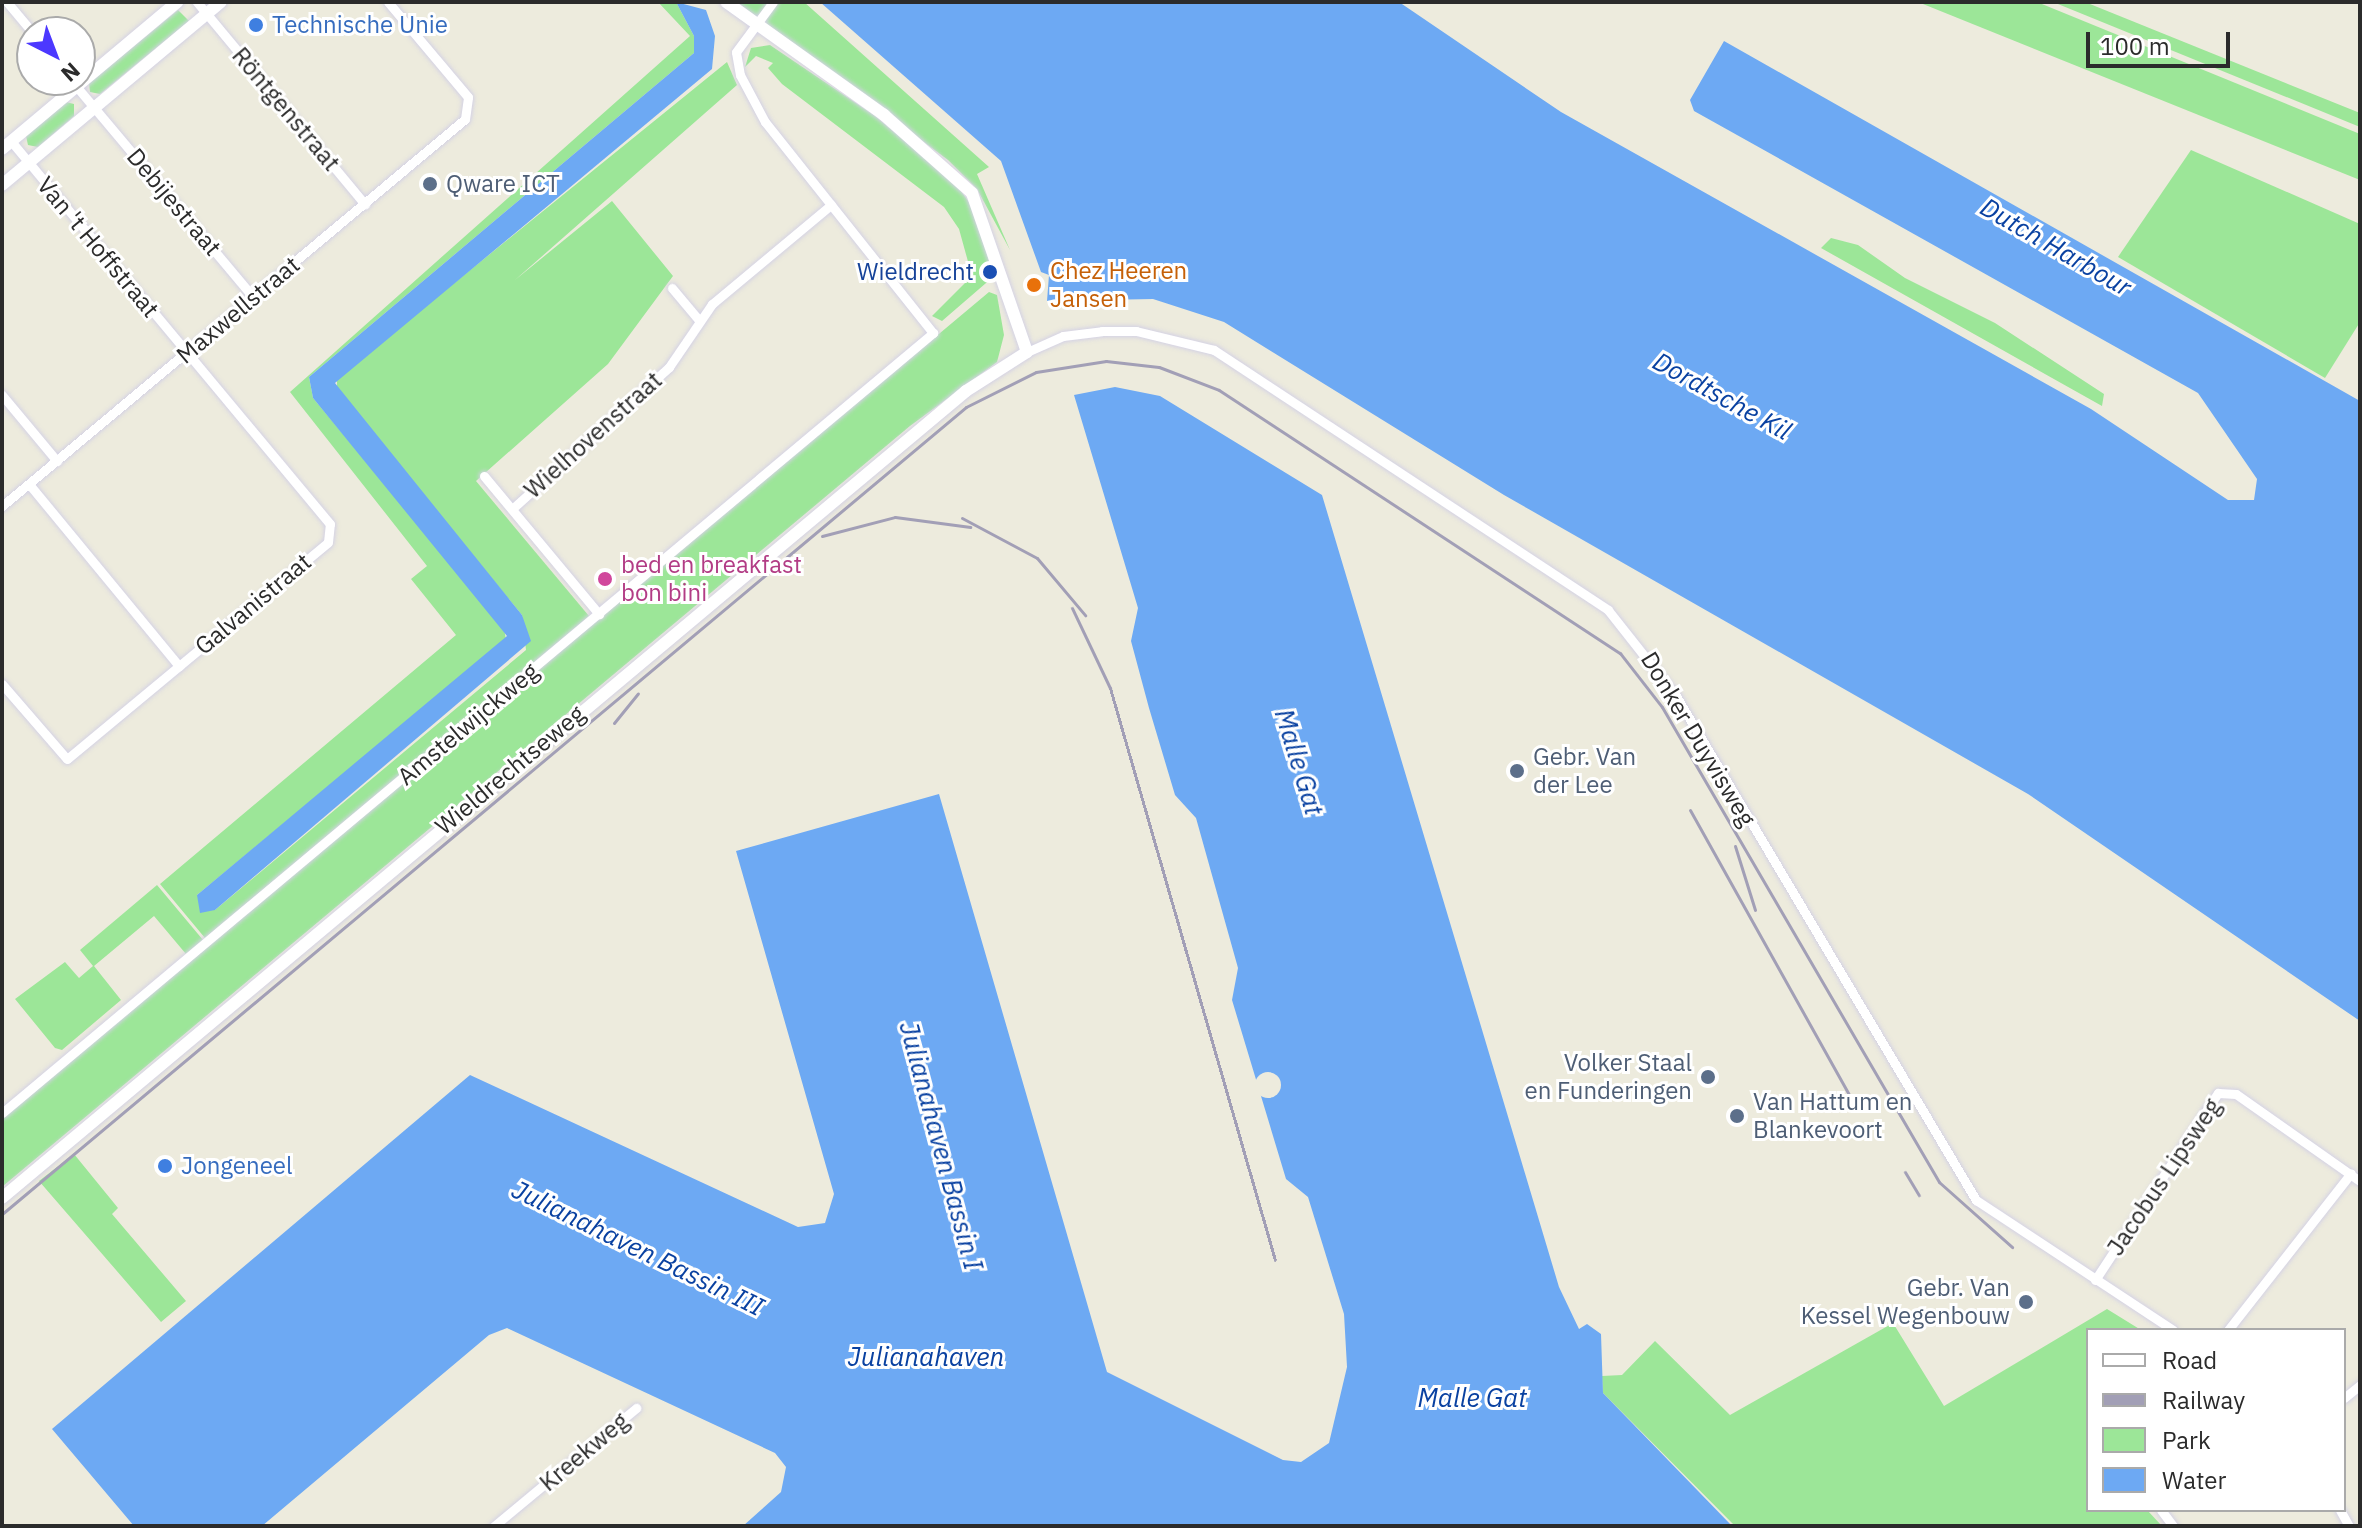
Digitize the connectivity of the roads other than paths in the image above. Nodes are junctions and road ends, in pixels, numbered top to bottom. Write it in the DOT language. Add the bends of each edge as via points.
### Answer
graph roads {
  1 [pos="177,2"];
  2 [pos="197,2"];
  3 [pos="221,2"];
  4 [pos="388,2"];
  5 [pos="726,2"];
  6 [pos="773,2"];
  7 [pos="206,14"];
  8 [pos="753,25"];
  9 [pos="96,65"];
  10 [pos="59,96"];
  11 [pos="83,96"];
  12 [pos="93,108"];
  13 [pos="6,145"];
  14 [pos="28,163"];
  15 [pos="2,185"];
  16 [pos="365,204"];
  17 [pos="831,205"];
  18 [pos="672,288"];
  19 [pos="253,297"];
  20 [pos="698,319"];
  21 [pos="1027,352"];
  22 [pos="186,353"];
  23 [pos="2,395"];
  24 [pos="57,461"];
  25 [pos="484,476"];
  26 [pos="29,484"];
  27 [pos="2,506"];
  28 [pos="512,509"];
  29 [pos="599,614"];
  30 [pos="179,666"];
  31 [pos="2,684"];
  32 [pos="2,1113"];
  33 [pos="2351,1173"];
  34 [pos="2360,1181"];
  35 [pos="2,1198"];
  36 [pos="2095,1280"];
  37 [pos="2170,1328"];
  38 [pos="2230,1328"];
  39 [pos="636,1408"];
  40 [pos="494,1526"];
  1 -- 9 [label="street"];
  2 -- 7 [label="street, Röntgenstraat"];
  3 -- 7 [label="street"];
  4 -- 16 [label="street, Maxwellstraat" via="468,97 469,109"];
  5 -- 8 [label="street"];
  6 -- 8 [label="street"];
  7 -- 12 [label="street"];
  7 -- 16 [label="street, Röntgenstraat"];
  8 -- 17 [label="street" via="736,52 740,75 765,122"];
  8 -- 21 [label="street" via="884,115 972,193"];
  10 -- 13 [label="street"];
  11 -- 12 [label="street, Debijestraat"];
  12 -- 14 [label="street"];
  12 -- 19 [label="street, Debijestraat"];
  13 -- 14 [label="street, Van 't Hoffstraat"];
  14 -- 15 [label="street"];
  14 -- 22 [label="street, Van 't Hoffstraat"];
  16 -- 19 [label="street, Maxwellstraat"];
  17 -- 20 [label="street, Wielhovenstraat"];
  17 -- 29 [label="street, Amstelwijckweg" via="933,333"];
  18 -- 20 [label="street"];
  19 -- 22 [label="street, Maxwellstraat"];
  20 -- 28 [label="street, Wielhovenstraat" via="669,367"];
  21 -- 35 [label="street, Wieldrechtseweg" via="966,391"];
  21 -- 36 [label="street, Donker Duyvisweg" via="1063,336 1102,331 1136,331 1214,350 1608,610 1670,685 1956,1175 2005,1224"];
  22 -- 24 [label="street, Maxwellstraat"];
  22 -- 30 [label="street, Galvanistraat" via="330,524 328,542"];
  23 -- 24 [label="street"];
  24 -- 26 [label="street, Maxwellstraat"];
  25 -- 28 [label="street"];
  26 -- 27 [label="street, Maxwellstraat"];
  26 -- 30 [label="street"];
  28 -- 29 [label="street"];
  29 -- 32 [label="street, Amstelwijckweg"];
  30 -- 31 [label="street, Galvanistraat" via="67,759"];
  33 -- 34 [label="street, Jacobus Lipsweg"];
  33 -- 36 [label="street, Jacobus Lipsweg" via="2236,1094 2218,1093"];
  33 -- 38 [label="street"];
  36 -- 37 [label="street, Donker Duyvisweg"];
  39 -- 40 [label="street, Kreekweg"];
}
